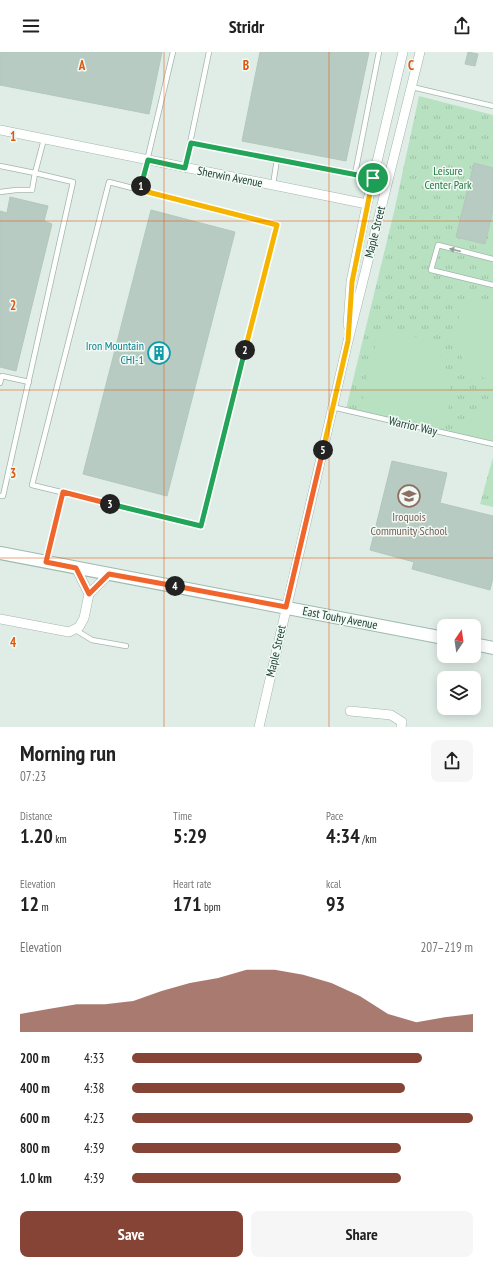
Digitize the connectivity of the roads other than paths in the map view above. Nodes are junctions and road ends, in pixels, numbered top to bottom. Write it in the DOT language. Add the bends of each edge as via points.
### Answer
graph roads {
  1 [pos="173,52"];
  2 [pos="209,52"];
  3 [pos="379,52"];
  4 [pos="403,52"];
  5 [pos="420,52"];
  6 [pos="412,87"];
  7 [pos="493,106"];
  8 [pos="0,130"];
  9 [pos="44,139"];
  10 [pos="191,143"];
  11 [pos="148,160"];
  12 [pos="277,160"];
  13 [pos="0,166"];
  14 [pos="185,168"];
  15 [pos="35,173"];
  16 [pos="355,174"];
  17 [pos="373,178"];
  18 [pos="272,185"];
  19 [pos="140,190"];
  20 [pos="0,192"];
  21 [pos="367,204"];
  22 [pos="493,259"];
  23 [pos="493,284"];
  24 [pos="348,341"];
  25 [pos="29,382"];
  26 [pos="0,383"];
  27 [pos="332,407"];
  28 [pos="493,444"];
  29 [pos="63,492"];
  30 [pos="0,496"];
  31 [pos="0,552"];
  32 [pos="46,562"];
  33 [pos="76,568"];
  34 [pos="109,574"];
  35 [pos="89,594"];
  36 [pos="286,607"];
  37 [pos="0,620"];
  38 [pos="74,629"];
  39 [pos="437,637"];
  40 [pos="481,645"];
  41 [pos="126,646"];
  42 [pos="493,648"];
  43 [pos="350,711"];
  44 [pos="259,727"];
  45 [pos="401,727"];
  1 -- 11 [label="lane"];
  2 -- 10 [label="lane"];
  3 -- 16 [label="lane"];
  4 -- 17 [label="street, Maple Street"];
  5 -- 6 [label="street, Maple Street"];
  6 -- 7 [label="lane"];
  6 -- 24 [label="street, Maple Street"];
  8 -- 9 [label="street, Sherwin Avenue"];
  9 -- 11 [label="street, Sherwin Avenue"];
  9 -- 15 [label="lane"];
  10 -- 12 [label="lane"];
  10 -- 14 [label="lane"];
  11 -- 14 [label="street, Sherwin Avenue"];
  11 -- 19 [label="lane"];
  12 -- 16 [label="lane"];
  12 -- 18 [label="lane"];
  13 -- 15 [label="lane"];
  14 -- 18 [label="street, Sherwin Avenue"];
  15 -- 20 [label="lane" via="32,190"];
  15 -- 25 [label="lane" via="73,182"];
  16 -- 17 [label="lane"];
  17 -- 21 [label="street, Maple Street"];
  18 -- 21 [label="street, Sherwin Avenue"];
  19 -- 29 [label="lane" via="109,182 32,485"];
  19 -- 29 [label="lane" via="277,225 201,526"];
  21 -- 24 [label="street, Maple Street" via="352,282"];
  22 -- 23 [label="lane, one-way" via="438,246 431,270"];
  24 -- 27 [label="street, Maple Street"];
  25 -- 26 [label="lane" via="2,376"];
  25 -- 30 [label="lane" via="3,496"];
  27 -- 28 [label="lane, Warrior Way"];
  27 -- 36 [label="street, Maple Street"];
  29 -- 32 [label="lane"];
  31 -- 32 [label="main road, East Touhy Avenue"];
  32 -- 33 [label="main road, East Touhy Avenue"];
  33 -- 34 [label="main road, East Touhy Avenue"];
  33 -- 35 [label="street"];
  34 -- 35 [label="street"];
  34 -- 36 [label="main road, East Touhy Avenue"];
  35 -- 38 [label="street" via="84,618 79,627"];
  36 -- 39 [label="main road, East Touhy Avenue"];
  36 -- 44 [label="street, Maple Street"];
  37 -- 38 [label="street" via="69,632"];
  38 -- 41 [label="lane" via="92,640"];
  40 -- 42 [label="main road"];
  43 -- 45 [label="street" via="391,715 402,722"];
}
